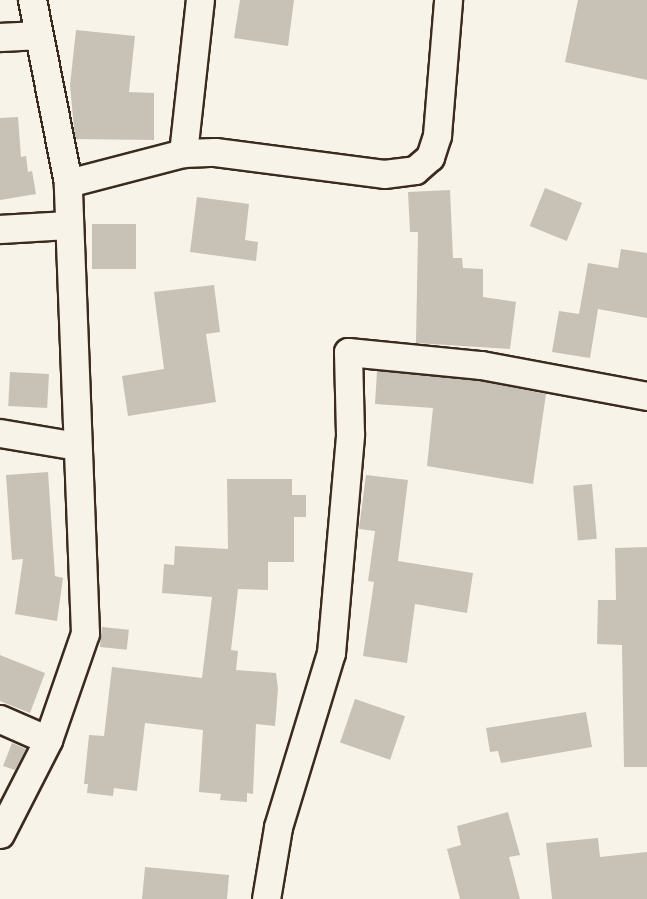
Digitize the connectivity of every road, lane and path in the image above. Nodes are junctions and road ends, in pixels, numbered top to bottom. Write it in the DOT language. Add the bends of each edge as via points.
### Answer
graph roads {
  1 [pos="32,0"];
  2 [pos="200,0"];
  3 [pos="448,0"];
  4 [pos="36,35"];
  5 [pos="0,38"];
  6 [pos="183,153"];
  7 [pos="68,183"];
  8 [pos="68,225"];
  9 [pos="0,229"];
  10 [pos="646,394"];
  11 [pos="0,434"];
  12 [pos="77,446"];
  13 [pos="0,719"];
  14 [pos="48,740"];
  15 [pos="0,834"];
  16 [pos="266,899"];
  1 -- 4 [label="street"];
  2 -- 6 [label="street"];
  3 -- 6 [label="street" via="437,135 429,157 415,170 384,174 215,152"];
  4 -- 5 [label="street"];
  4 -- 7 [label="street"];
  6 -- 7 [label="street"];
  7 -- 8 [label="street"];
  8 -- 9 [label="street"];
  8 -- 12 [label="street"];
  10 -- 16 [label="street" via="481,365 348,352 350,434 331,653 278,827"];
  11 -- 12 [label="street"];
  12 -- 14 [label="street" via="85,633"];
  13 -- 14 [label="street"];
  14 -- 15 [label="street"];
}
